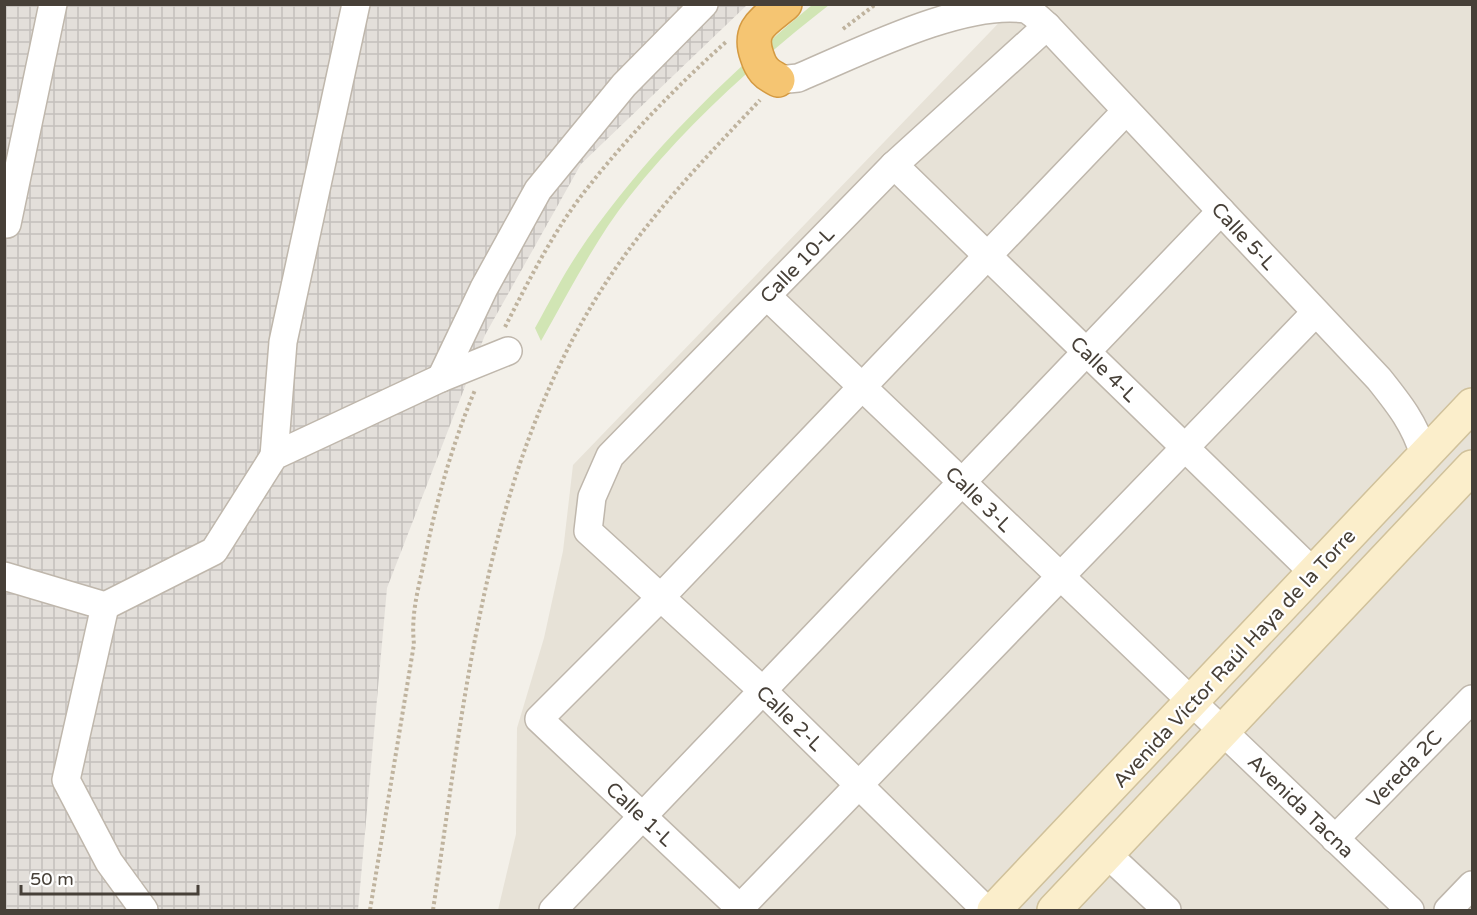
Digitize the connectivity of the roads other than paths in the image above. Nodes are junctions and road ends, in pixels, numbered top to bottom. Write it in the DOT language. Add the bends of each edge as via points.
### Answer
graph roads {
  1 [pos="53,4"];
  2 [pos="356,4"];
  3 [pos="704,4"];
  4 [pos="785,4"];
  5 [pos="1047,26"];
  6 [pos="778,80"];
  7 [pos="1125,112"];
  8 [pos="894,165"];
  9 [pos="1221,211"];
  10 [pos="4,223"];
  11 [pos="987,256"];
  12 [pos="767,296"];
  13 [pos="1315,313"];
  14 [pos="1085,351"];
  15 [pos="498,355"];
  16 [pos="441,378"];
  17 [pos="863,387"];
  18 [pos="1473,405"];
  19 [pos="1184,446"];
  20 [pos="1424,455"];
  21 [pos="274,456"];
  22 [pos="1468,481"];
  23 [pos="963,483"];
  24 [pos="588,531"];
  25 [pos="1314,573"];
  26 [pos="4,576"];
  27 [pos="1059,576"];
  28 [pos="661,597"];
  29 [pos="105,606"];
  30 [pos="762,690"];
  31 [pos="1473,699"];
  32 [pos="1191,703"];
  33 [pos="1223,731"];
  34 [pos="859,786"];
  35 [pos="642,816"];
  36 [pos="1335,839"];
  37 [pos="1107,854"];
  38 [pos="1473,885"];
  39 [pos="144,910"];
  40 [pos="553,910"];
  41 [pos="740,910"];
  42 [pos="986,910"];
  43 [pos="994,910"];
  44 [pos="1054,910"];
  45 [pos="1167,910"];
  46 [pos="1410,910"];
  47 [pos="1448,910"];
  1 -- 10 [label="street" via="7,224"];
  2 -- 21 [label="street" via="283,342"];
  3 -- 16 [label="street" via="624,85 538,190 484,288"];
  4 -- 6 [label="highway" via="745,31 760,67"];
  5 -- 6 [label="street, Calle 5-L" via="1027,10 984,4 911,27 798,78"];
  5 -- 7 [label="street, Calle 5-L"];
  5 -- 8 [label="street, Calle 10-L"];
  7 -- 9 [label="street, Calle 5-L"];
  7 -- 11 [label="street"];
  8 -- 11 [label="street, Calle 4-L"];
  8 -- 12 [label="street, Calle 10-L"];
  9 -- 13 [label="street, Calle 5-L"];
  9 -- 14 [label="street"];
  11 -- 14 [label="street, Calle 4-L"];
  11 -- 17 [label="street"];
  12 -- 17 [label="street, Calle 3-L"];
  12 -- 24 [label="street, Calle 10-L" via="610,456 592,497"];
  13 -- 19 [label="street"];
  13 -- 20 [label="street, Calle 5-L" via="1406,412"];
  14 -- 19 [label="street, Calle 4-L"];
  14 -- 23 [label="street"];
  15 -- 16 [label="street"];
  16 -- 21 [label="street"];
  17 -- 23 [label="street, Calle 3-L"];
  17 -- 28 [label="street"];
  18 -- 20 [label="street, Avenida Víctor Raúl Haya de la Torre"];
  19 -- 25 [label="street, Calle 4-L"];
  19 -- 27 [label="street"];
  20 -- 25 [label="street, Avenida Víctor Raúl Haya de la Torre"];
  21 -- 29 [label="street" via="214,551"];
  22 -- 33 [label="street, Avenida Víctor Raúl Haya de la Torre"];
  23 -- 27 [label="street, Calle 3-L"];
  23 -- 30 [label="street"];
  24 -- 28 [label="street, Calle 2-L"];
  25 -- 32 [label="street, Avenida Víctor Raúl Haya de la Torre"];
  26 -- 29 [label="street"];
  27 -- 32 [label="street, Calle 3-L"];
  27 -- 34 [label="street"];
  28 -- 30 [label="street, Calle 2-L"];
  28 -- 35 [label="street, Calle 1-L" via="538,719"];
  29 -- 39 [label="street" via="66,780 110,862"];
  30 -- 34 [label="street, Calle 2-L"];
  30 -- 35 [label="street"];
  31 -- 36 [label="street, Vereda 2C"];
  32 -- 33 [label="street, Avenida Tacna"];
  32 -- 43 [label="street, Avenida Víctor Raúl Haya de la Torre"];
  33 -- 36 [label="street, Avenida Tacna"];
  33 -- 37 [label="street, Avenida Víctor Raúl Haya de la Torre"];
  34 -- 41 [label="street"];
  34 -- 42 [label="street, Calle 2-L"];
  35 -- 40 [label="street"];
  35 -- 41 [label="street, Calle 1-L"];
  36 -- 46 [label="street, Avenida Tacna"];
  37 -- 44 [label="street, Avenida Víctor Raúl Haya de la Torre"];
  37 -- 45 [label="street"];
  38 -- 47 [label="street"];
}
